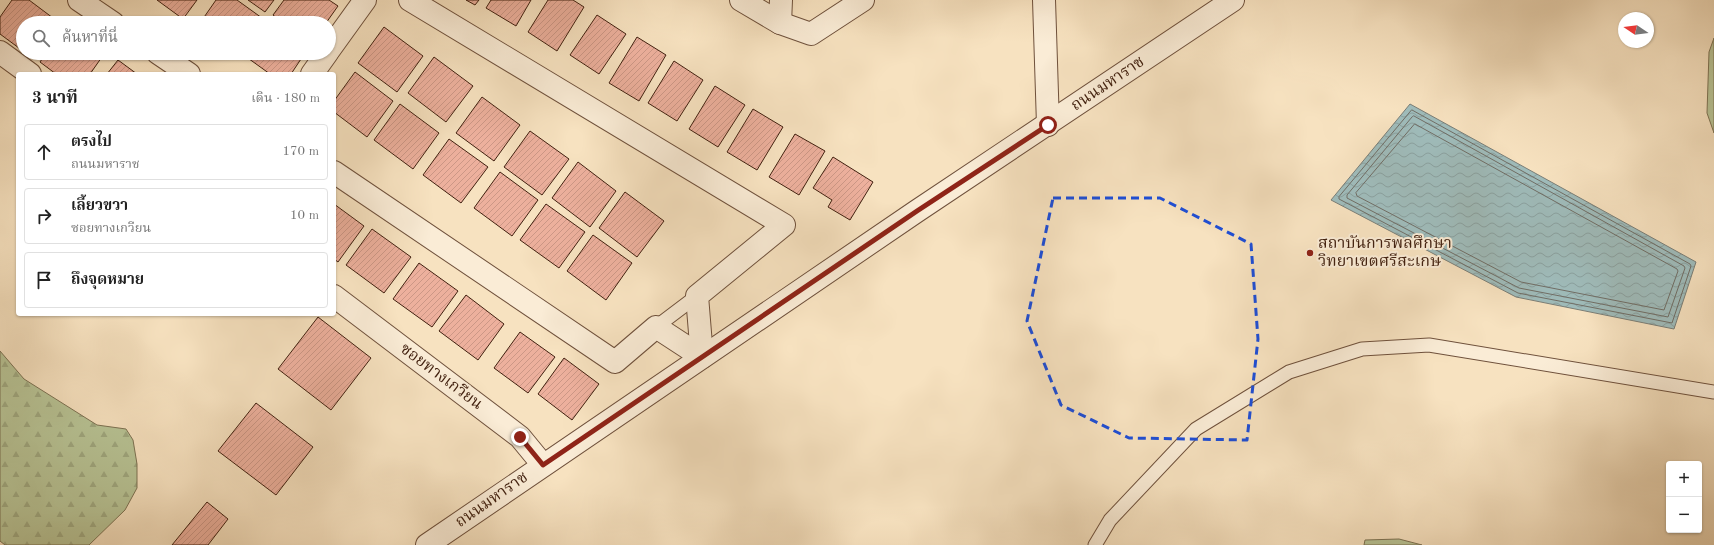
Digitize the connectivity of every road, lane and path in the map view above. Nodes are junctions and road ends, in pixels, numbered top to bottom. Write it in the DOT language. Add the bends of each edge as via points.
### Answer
graph roads {
  1 [pos="79,0"];
  2 [pos="364,0"];
  3 [pos="410,0"];
  4 [pos="741,0"];
  5 [pos="781,0"];
  6 [pos="863,0"];
  7 [pos="1044,0"];
  8 [pos="1233,0"];
  9 [pos="103,16"];
  10 [pos="780,23"];
  11 [pos="336,40"];
  12 [pos="0,52"];
  13 [pos="168,60"];
  14 [pos="322,60"];
  15 [pos="27,72"];
  16 [pos="186,72"];
  17 [pos="313,72"];
  18 [pos="1048,125"];
  19 [pos="336,173"];
  20 [pos="697,296"];
  21 [pos="336,298"];
  22 [pos="656,327"];
  23 [pos="702,357"];
  24 [pos="1714,392"];
  25 [pos="543,465"];
  26 [pos="427,545"];
  27 [pos="1096,545"];
  1 -- 9 [label="street"];
  2 -- 11 [label="street"];
  3 -- 20 [label="street" via="784,225"];
  4 -- 10 [label="street"];
  5 -- 10 [label="street"];
  6 -- 10 [label="street" via="811,34"];
  7 -- 18 [label="street"];
  8 -- 18 [label="street, ถนนมหาราช"];
  12 -- 15 [label="street"];
  13 -- 16 [label="street"];
  14 -- 17 [label="street"];
  18 -- 23 [label="street, ถนนมหาราช"];
  19 -- 22 [label="street" via="615,362"];
  20 -- 22 [label="lane"];
  20 -- 23 [label="street"];
  21 -- 25 [label="street, ซอยทางเกวียน" via="520,437"];
  22 -- 23 [label="street"];
  23 -- 25 [label="street, ถนนมหาราช"];
  24 -- 27 [label="lane" via="1429,345 1362,349 1289,372 1196,429 1110,520"];
  25 -- 26 [label="street, ถนนมหาราช"];
}
